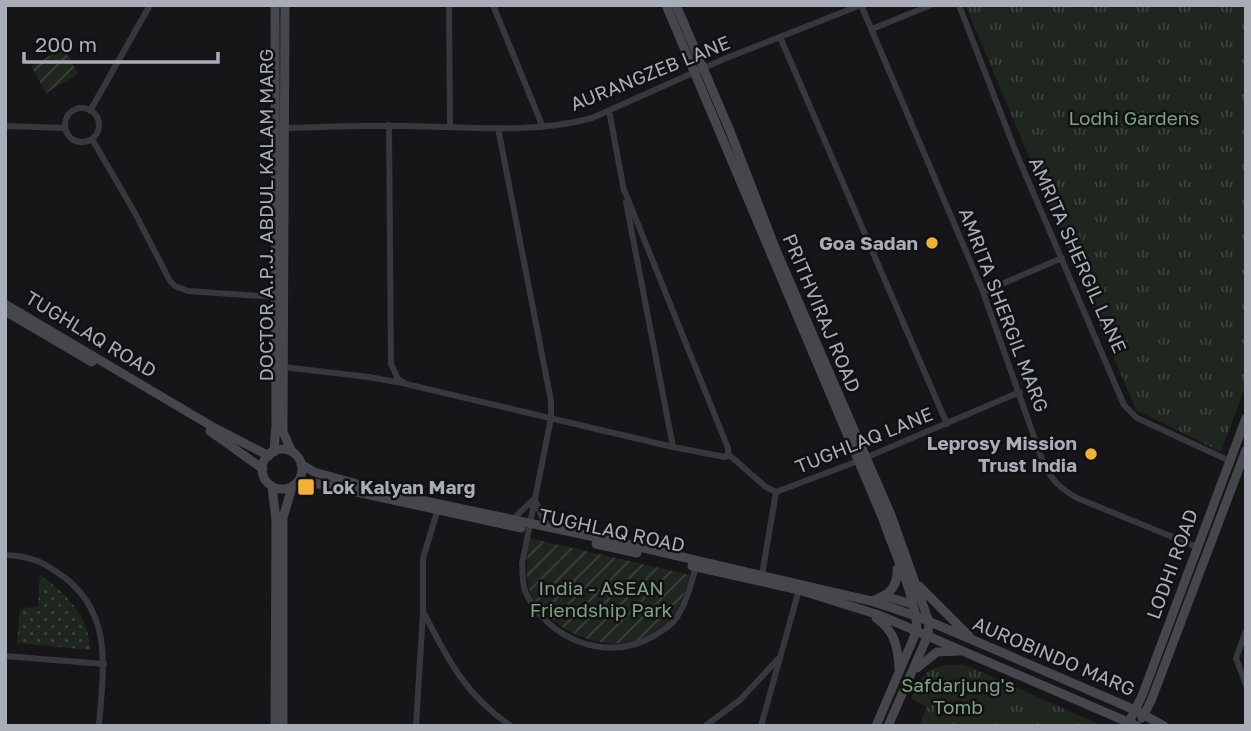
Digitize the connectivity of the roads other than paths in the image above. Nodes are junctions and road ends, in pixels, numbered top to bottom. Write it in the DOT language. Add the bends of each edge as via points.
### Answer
graph roads {
  1 [pos="150,5"];
  2 [pos="275,5"];
  3 [pos="285,5"];
  4 [pos="449,5"];
  5 [pos="493,5"];
  6 [pos="666,5"];
  7 [pos="676,5"];
  8 [pos="861,5"];
  9 [pos="930,5"];
  10 [pos="959,5"];
  11 [pos="872,29"];
  12 [pos="780,37"];
  13 [pos="698,71"];
  14 [pos="609,110"];
  15 [pos="90,111"];
  16 [pos="388,125"];
  17 [pos="542,125"];
  18 [pos="5,126"];
  19 [pos="450,127"];
  20 [pos="65,128"];
  21 [pos="279,128"];
  22 [pos="498,128"];
  23 [pos="92,139"];
  24 [pos="623,187"];
  25 [pos="1062,258"];
  26 [pos="983,292"];
  27 [pos="274,297"];
  28 [pos="5,304"];
  29 [pos="5,311"];
  30 [pos="282,368"];
  31 [pos="406,384"];
  32 [pos="1020,392"];
  33 [pos="551,418"];
  34 [pos="1246,418"];
  35 [pos="280,424"];
  36 [pos="947,424"];
  37 [pos="673,447"];
  38 [pos="1246,450"];
  39 [pos="292,452"];
  40 [pos="271,454"];
  41 [pos="728,454"];
  42 [pos="862,459"];
  43 [pos="1230,461"];
  44 [pos="301,464"];
  45 [pos="263,469"];
  46 [pos="294,485"];
  47 [pos="272,486"];
  48 [pos="776,492"];
  49 [pos="534,499"];
  50 [pos="438,507"];
  51 [pos="512,520"];
  52 [pos="528,527"];
  53 [pos="550,528"];
  54 [pos="1197,547"];
  55 [pos="5,555"];
  56 [pos="896,559"];
  57 [pos="697,564"];
  58 [pos="762,575"];
  59 [pos="915,583"];
  60 [pos="800,587"];
  61 [pos="884,596"];
  62 [pos="871,601"];
  63 [pos="912,604"];
  64 [pos="866,611"];
  65 [pos="423,612"];
  66 [pos="916,616"];
  67 [pos="929,622"];
  68 [pos="916,630"];
  69 [pos="1246,631"];
  70 [pos="928,635"];
  71 [pos="973,640"];
  72 [pos="965,651"];
  73 [pos="5,656"];
  74 [pos="779,657"];
  75 [pos="104,664"];
  76 [pos="912,673"];
  77 [pos="899,674"];
  78 [pos="1246,685"];
  79 [pos="1140,712"];
  80 [pos="1135,724"];
  81 [pos="99,726"];
  82 [pos="275,726"];
  83 [pos="283,726"];
  84 [pos="416,726"];
  85 [pos="511,726"];
  86 [pos="705,726"];
  87 [pos="761,726"];
  88 [pos="876,726"];
  89 [pos="888,726"];
  90 [pos="1164,726"];
  1 -- 15 [label="street"];
  2 -- 21 [label="main road, DOCTOR A.P.J. ABDUL KALAM MARG"];
  3 -- 21 [label="main road, DOCTOR A.P.J. ABDUL KALAM MARG"];
  4 -- 19 [label="street"];
  5 -- 17 [label="street"];
  6 -- 13 [label="main road, PRITHVIRAJ ROAD"];
  7 -- 13 [label="main road, PRITHVIRAJ ROAD"];
  8 -- 11 [label="street, AMRITA SHERGIL MARG"];
  8 -- 12 [label="street, AURANGZEB LANE"];
  9 -- 11 [label="street"];
  10 -- 25 [label="street, AMRITA SHERGIL LANE" via="1014,150"];
  11 -- 26 [label="street, AMRITA SHERGIL MARG"];
  12 -- 13 [label="street, AURANGZEB LANE"];
  12 -- 36 [label="street"];
  13 -- 14 [label="street, AURANGZEB LANE"];
  13 -- 42 [label="main road, PRITHVIRAJ ROAD"];
  14 -- 17 [label="street, AURANGZEB LANE" via="569,124"];
  14 -- 24 [label="street"];
  15 -- 20 [label="street" via="71,112"];
  15 -- 23 [label="street" via="99,127"];
  16 -- 19 [label="street, AURANGZEB LANE"];
  16 -- 21 [label="street, AURANGZEB LANE"];
  16 -- 31 [label="street" via="391,364"];
  17 -- 22 [label="street, AURANGZEB LANE"];
  18 -- 20 [label="street"];
  19 -- 22 [label="street, AURANGZEB LANE"];
  20 -- 23 [label="street" via="73,139"];
  21 -- 27 [label="main road, DOCTOR A.P.J. ABDUL KALAM MARG"];
  21 -- 30 [label="main road, DOCTOR A.P.J. ABDUL KALAM MARG"];
  22 -- 33 [label="street"];
  23 -- 27 [label="street" via="175,286 188,291"];
  24 -- 37 [label="street"];
  24 -- 41 [label="street"];
  25 -- 26 [label="street"];
  25 -- 43 [label="street, AMRITA SHERGIL LANE" via="1127,410"];
  26 -- 32 [label="street, AMRITA SHERGIL MARG"];
  27 -- 35 [label="main road, DOCTOR A.P.J. ABDUL KALAM MARG"];
  28 -- 40 [label="main road, TUGHLAQ ROAD" via="212,427"];
  29 -- 45 [label="main road, TUGHLAQ ROAD" via="210,431"];
  30 -- 31 [label="street"];
  30 -- 35 [label="main road, DOCTOR A.P.J. ABDUL KALAM MARG"];
  31 -- 33 [label="street"];
  32 -- 36 [label="street, TUGHLAQ LANE"];
  32 -- 54 [label="street, AMRITA SHERGIL MARG" via="1044,465 1062,489"];
  33 -- 37 [label="street"];
  33 -- 49 [label="street"];
  34 -- 43 [label="main road, LODHI ROAD"];
  35 -- 39 [label="main road"];
  35 -- 40 [label="main road"];
  36 -- 42 [label="street, TUGHLAQ LANE"];
  37 -- 41 [label="street" via="721,457"];
  38 -- 79 [label="main road, LODHI ROAD" via="1152,701"];
  39 -- 40 [label="main road"];
  39 -- 44 [label="main road"];
  40 -- 45 [label="main road"];
  41 -- 48 [label="street, TUGHLAQ LANE"];
  42 -- 48 [label="street, TUGHLAQ LANE"];
  42 -- 56 [label="main road, PRITHVIRAJ ROAD"];
  42 -- 59 [label="main road, PRITHVIRAJ ROAD" via="891,515"];
  43 -- 54 [label="main road, LODHI ROAD"];
  44 -- 46 [label="main road" via="301,476"];
  44 -- 50 [label="main road, TUGHLAQ ROAD" via="331,478"];
  45 -- 47 [label="main road"];
  46 -- 47 [label="main road"];
  46 -- 50 [label="main road, TUGHLAQ ROAD" via="308,482"];
  46 -- 83 [label="main road" via="283,518"];
  47 -- 82 [label="main road" via="276,520"];
  48 -- 58 [label="street"];
  49 -- 51 [label="street"];
  49 -- 52 [label="street"];
  49 -- 53 [label="street"];
  50 -- 51 [label="main road, TUGHLAQ ROAD"];
  50 -- 52 [label="main road, TUGHLAQ ROAD"];
  50 -- 65 [label="street" via="423,558"];
  51 -- 52 [label="main road, TUGHLAQ ROAD"];
  52 -- 53 [label="main road, TUGHLAQ ROAD"];
  52 -- 57 [label="main road, TUGHLAQ ROAD"];
  52 -- 57 [label="street" via="522,564 524,588 533,605 546,622 564,634 601,648 639,644 665,630 683,606"];
  53 -- 57 [label="main road, TUGHLAQ ROAD"];
  54 -- 79 [label="main road, LODHI ROAD"];
  55 -- 75 [label="street" via="38,560 70,582 92,607"];
  56 -- 61 [label="main road" via="895,586"];
  56 -- 63 [label="main road, PRITHVIRAJ ROAD"];
  57 -- 58 [label="main road, TUGHLAQ ROAD"];
  57 -- 60 [label="main road, TUGHLAQ ROAD"];
  58 -- 60 [label="main road, TUGHLAQ ROAD"];
  59 -- 67 [label="main road, PRITHVIRAJ ROAD"];
  59 -- 71 [label="main road"];
  60 -- 62 [label="main road, TUGHLAQ ROAD"];
  60 -- 64 [label="main road, TUGHLAQ ROAD"];
  60 -- 74 [label="street"];
  61 -- 62 [label="main road"];
  61 -- 63 [label="main road"];
  62 -- 66 [label="main road, TUGHLAQ ROAD"];
  63 -- 66 [label="main road, PRITHVIRAJ ROAD"];
  64 -- 68 [label="main road, TUGHLAQ ROAD"];
  64 -- 77 [label="main road" via="895,638"];
  65 -- 84 [label="street"];
  65 -- 85 [label="street" via="466,687"];
  66 -- 67 [label="main road, AUROBINDO MARG"];
  66 -- 68 [label="main road, PRITHVIRAJ ROAD"];
  67 -- 70 [label="main road, PRITHVIRAJ ROAD"];
  67 -- 71 [label="main road, AUROBINDO MARG"];
  68 -- 70 [label="main road, AUROBINDO MARG"];
  68 -- 77 [label="main road"];
  69 -- 78 [label="street" via="1236,658"];
  70 -- 72 [label="main road, AUROBINDO MARG"];
  70 -- 76 [label="main road, PRITHVIRAJ ROAD"];
  71 -- 79 [label="main road, AUROBINDO MARG"];
  72 -- 76 [label="main road" via="937,652"];
  72 -- 80 [label="main road, AUROBINDO MARG"];
  73 -- 75 [label="street"];
  74 -- 86 [label="street" via="740,700"];
  74 -- 87 [label="street"];
  75 -- 81 [label="street"];
  76 -- 89 [label="main road, PRITHVIRAJ ROAD"];
  77 -- 88 [label="main road"];
  79 -- 80 [label="main road, LODHI ROAD"];
  79 -- 90 [label="main road, AUROBINDO MARG"];
}
